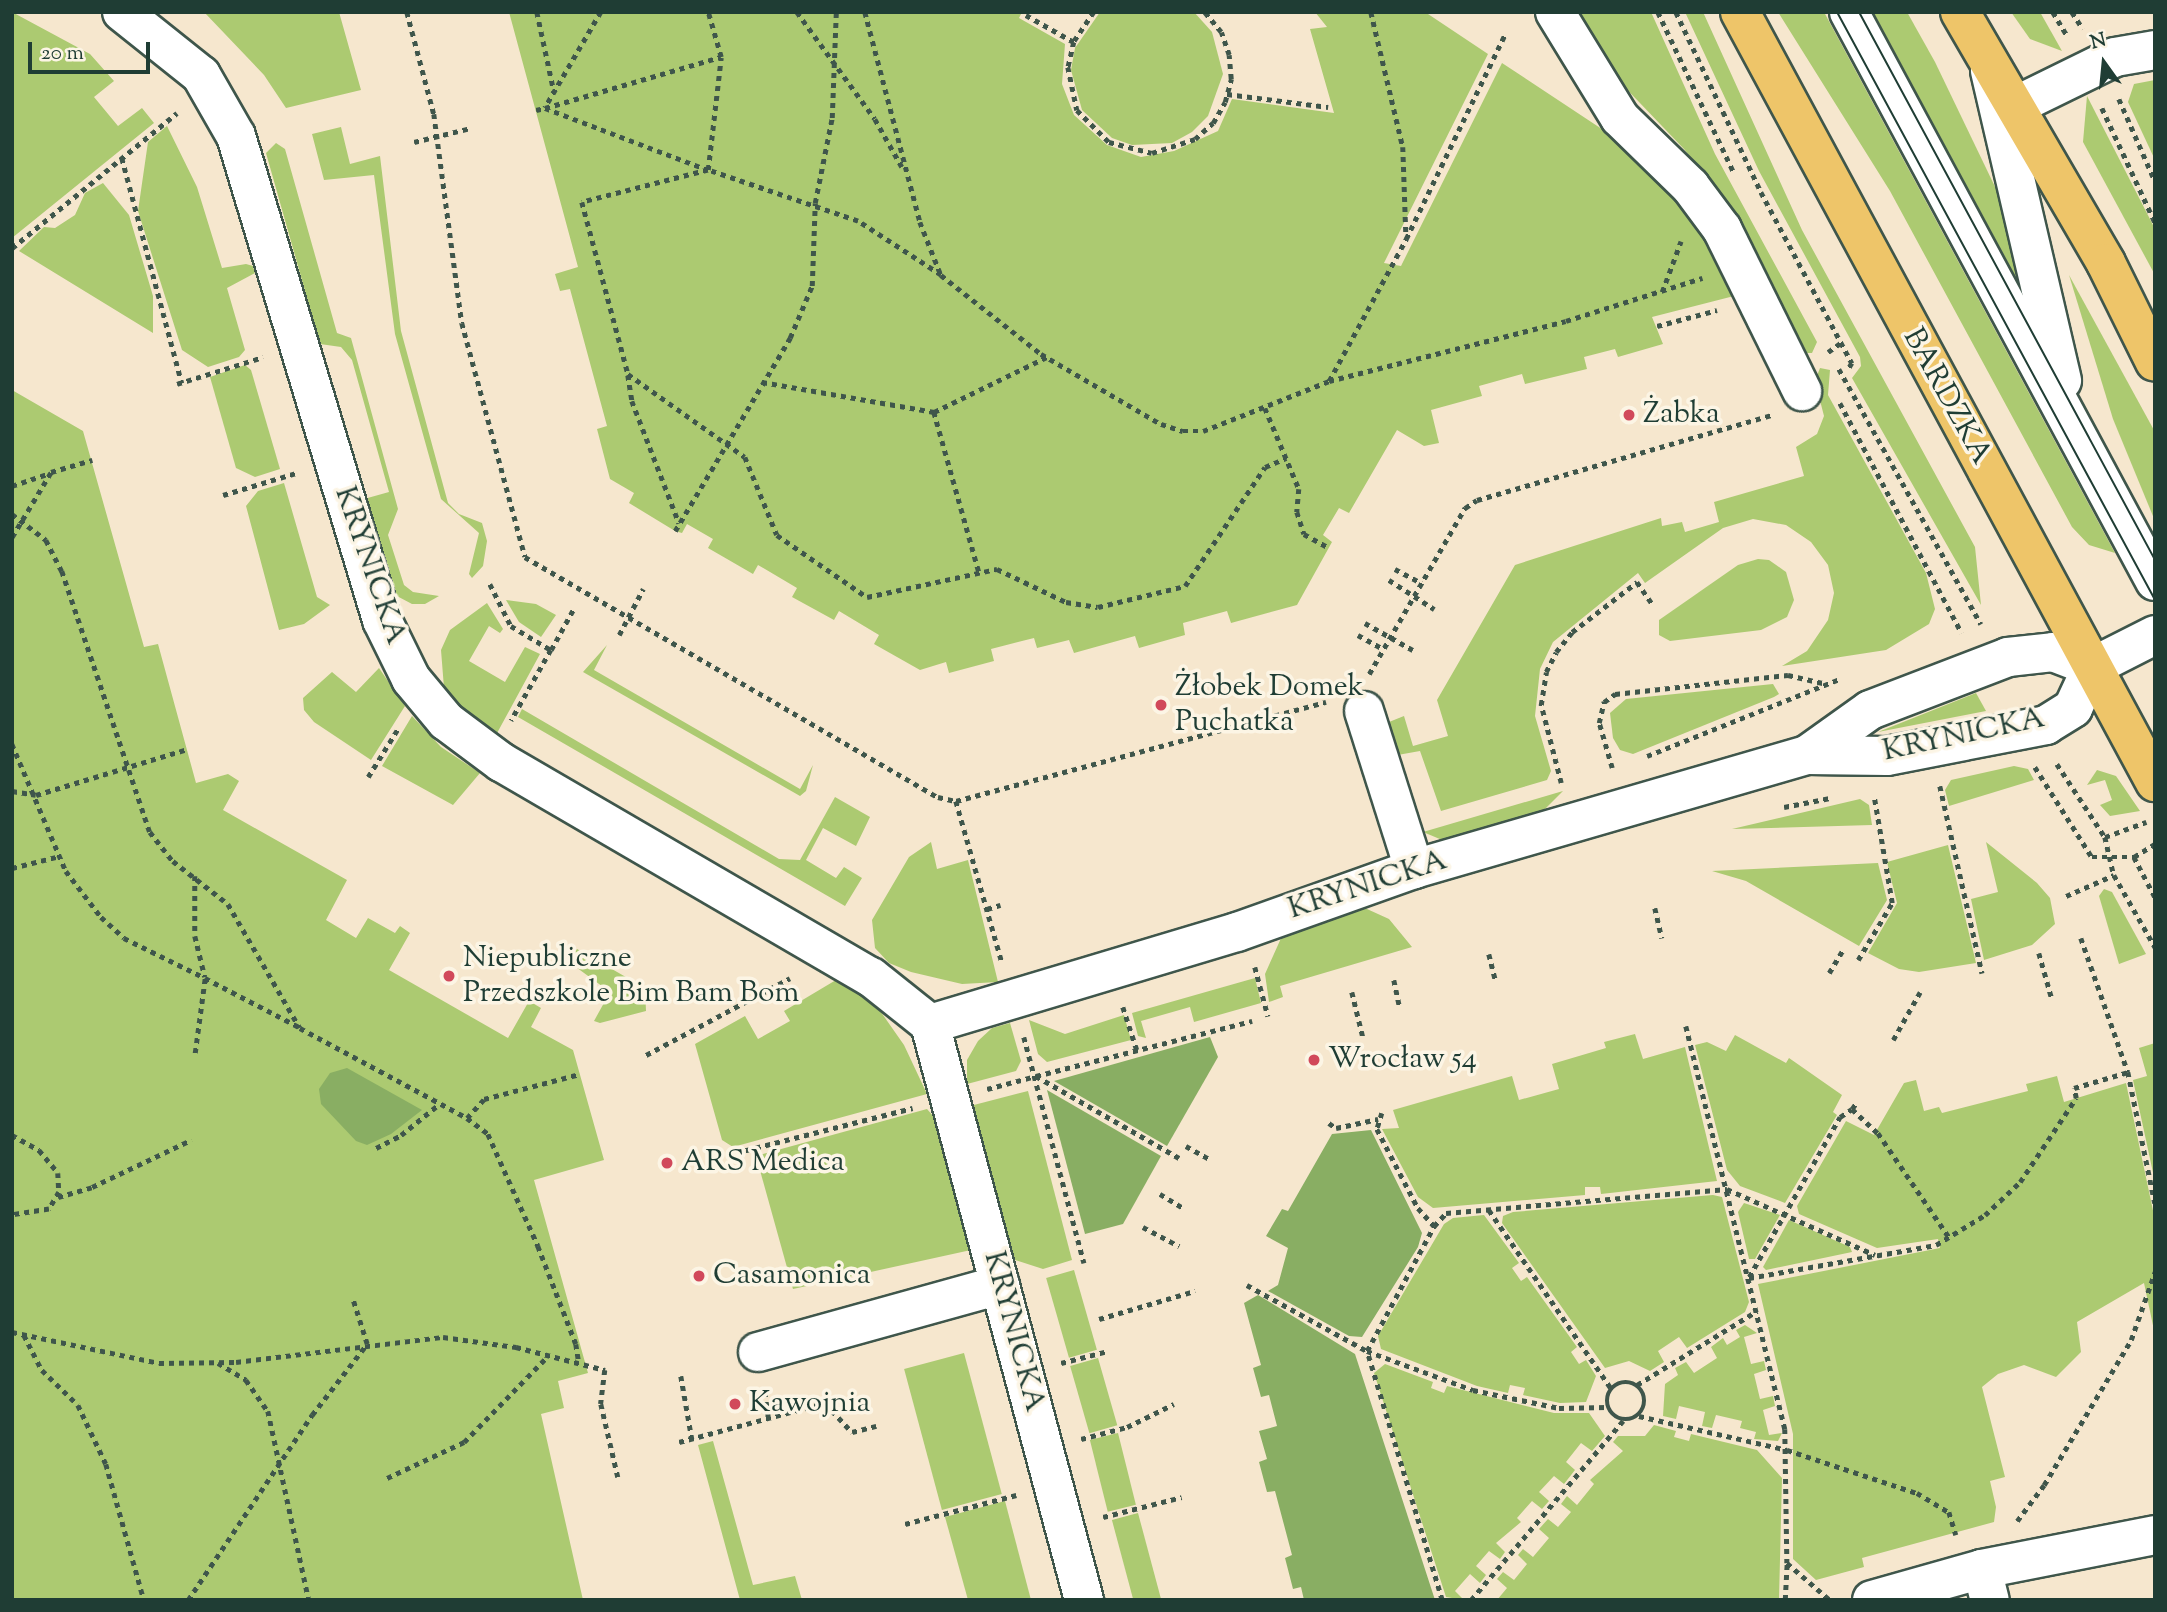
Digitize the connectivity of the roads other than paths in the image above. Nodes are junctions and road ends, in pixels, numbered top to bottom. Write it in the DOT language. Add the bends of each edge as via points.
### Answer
graph roads {
  1 [pos="122,12"];
  2 [pos="1555,12"];
  3 [pos="1740,12"];
  4 [pos="1849,12"];
  5 [pos="1960,12"];
  6 [pos="2155,50"];
  7 [pos="1986,58"];
  8 [pos="2015,106"];
  9 [pos="2155,362"];
  10 [pos="1820,384"];
  11 [pos="2073,427"];
  12 [pos="2155,581"];
  13 [pos="2155,635"];
  14 [pos="2092,667"];
  15 [pos="1352,698"];
  16 [pos="1807,755"];
  17 [pos="2155,782"];
  18 [pos="1414,869"];
  19 [pos="930,1024"];
  20 [pos="1000,1285"];
  21 [pos="758,1352"];
  22 [pos="2155,1535"];
  23 [pos="1979,1581"];
  24 [pos="1084,1600"];
  25 [pos="1872,1600"];
  1 -- 19 [label="street, KRYNICKA" via="188,62 211,87 243,152 382,620 421,691 446,722 493,755 871,977"];
  2 -- 10 [label="street" via="1620,118 1702,202 1757,299"];
  3 -- 14 [label="main road, BARDZKA"];
  4 -- 11 [label="street"];
  5 -- 7 [label="main road"];
  6 -- 8 [label="street" via="2115,57"];
  7 -- 8 [label="main road"];
  7 -- 11 [label="street"];
  8 -- 9 [label="main road" via="2106,263"];
  11 -- 12 [label="street"];
  13 -- 14 [label="street"];
  14 -- 16 [label="street, KRYNICKA" via="2053,652 2008,657 1870,710"];
  14 -- 16 [label="street, KRYNICKA" via="2073,708 2046,724 1887,756"];
  14 -- 17 [label="main road, BARDZKA"];
  15 -- 18 [label="street"];
  16 -- 18 [label="street, KRYNICKA"];
  18 -- 19 [label="street, KRYNICKA" via="1237,932"];
  19 -- 20 [label="street, KRYNICKA"];
  20 -- 21 [label="street"];
  20 -- 24 [label="street, KRYNICKA"];
  22 -- 23 [label="street"];
  23 -- 25 [label="street"];
}
